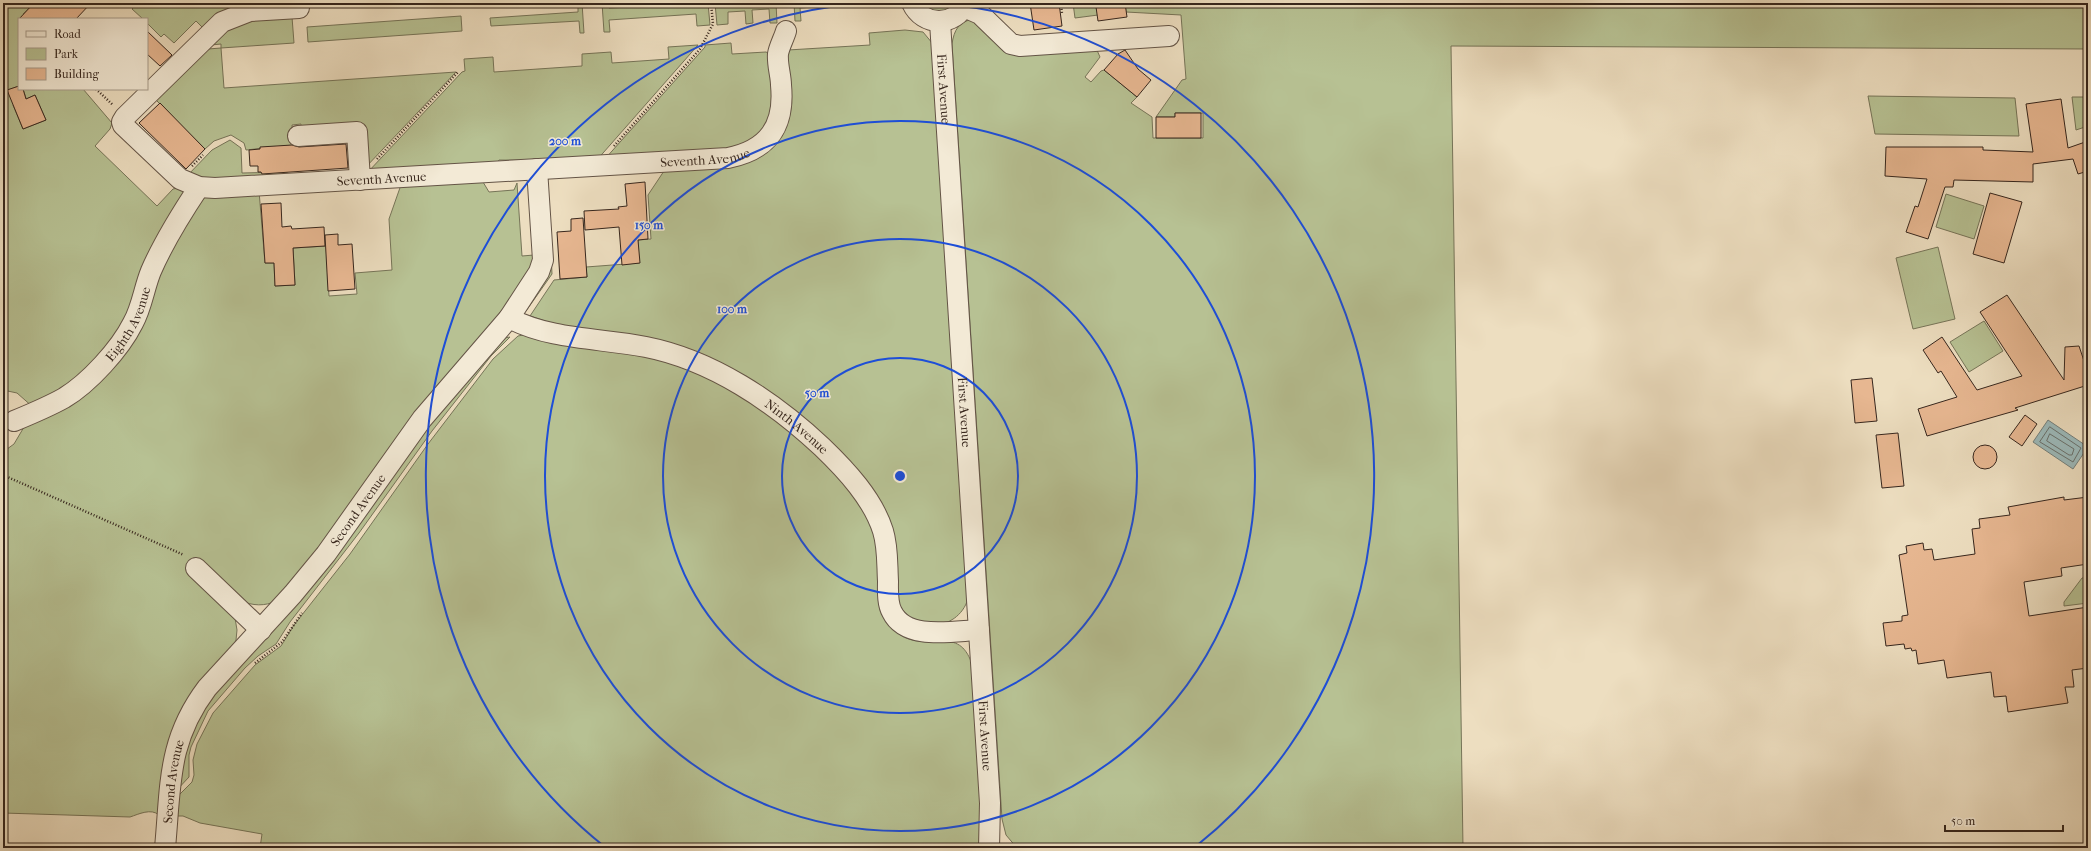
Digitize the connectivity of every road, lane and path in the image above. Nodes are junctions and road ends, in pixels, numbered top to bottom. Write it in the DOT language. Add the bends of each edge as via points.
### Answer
graph roads {
  1 [pos="712,3"];
  2 [pos="912,3"];
  3 [pos="1061,3"];
  4 [pos="965,5"];
  5 [pos="299,8"];
  6 [pos="1062,14"];
  7 [pos="940,22"];
  8 [pos="786,31"];
  9 [pos="1169,36"];
  10 [pos="458,72"];
  11 [pos="97,90"];
  12 [pos="115,108"];
  13 [pos="298,136"];
  14 [pos="596,166"];
  15 [pos="537,169"];
  16 [pos="364,185"];
  17 [pos="199,187"];
  18 [pos="509,318"];
  19 [pos="14,421"];
  20 [pos="3,475"];
  21 [pos="196,568"];
  22 [pos="261,630"];
  23 [pos="979,630"];
  24 [pos="990,802"];
  25 [pos="165,848"];
  26 [pos="990,848"];
  27 [pos="1004,848"];
  1 -- 14 [label="path" via="713,24 700,49"];
  2 -- 7 [label="street" via="926,18"];
  3 -- 6 [label="path"];
  4 -- 7 [label="street" via="954,17"];
  4 -- 9 [label="street" via="980,14 1011,44 1020,46"];
  5 -- 17 [label="street, Seventh Avenue" via="250,11 222,22 123,119 123,125 180,178"];
  7 -- 23 [label="street, First Avenue"];
  8 -- 14 [label="street, Seventh Avenue" via="778,54 782,95 779,120 773,132 755,149 728,158"];
  10 -- 16 [label="path" via="365,172"];
  11 -- 12 [label="path"];
  13 -- 16 [label="street" via="357,132"];
  14 -- 15 [label="street, Seventh Avenue"];
  15 -- 16 [label="street, Seventh Avenue"];
  15 -- 18 [label="street, Second Avenue" via="543,260 539,272"];
  16 -- 17 [label="street, Seventh Avenue"];
  17 -- 19 [label="street, Eighth Avenue" via="161,250 138,312 120,344 73,392"];
  18 -- 22 [label="street, Second Avenue" via="422,419 326,554"];
  18 -- 23 [label="street, Ninth Avenue" via="542,331 648,348 684,359 739,384 783,415 823,448 864,494 883,530 887,547 888,595 892,611 900,622 914,630 930,632"];
  20 -- 21 [label="path" via="192,559"];
  21 -- 22 [label="street"];
  22 -- 25 [label="street, Second Avenue" via="207,688 186,719 173,757"];
  23 -- 24 [label="street, First Avenue"];
  24 -- 26 [label="street, First Avenue"];
  24 -- 27 [label="street, First Avenue"];
}
